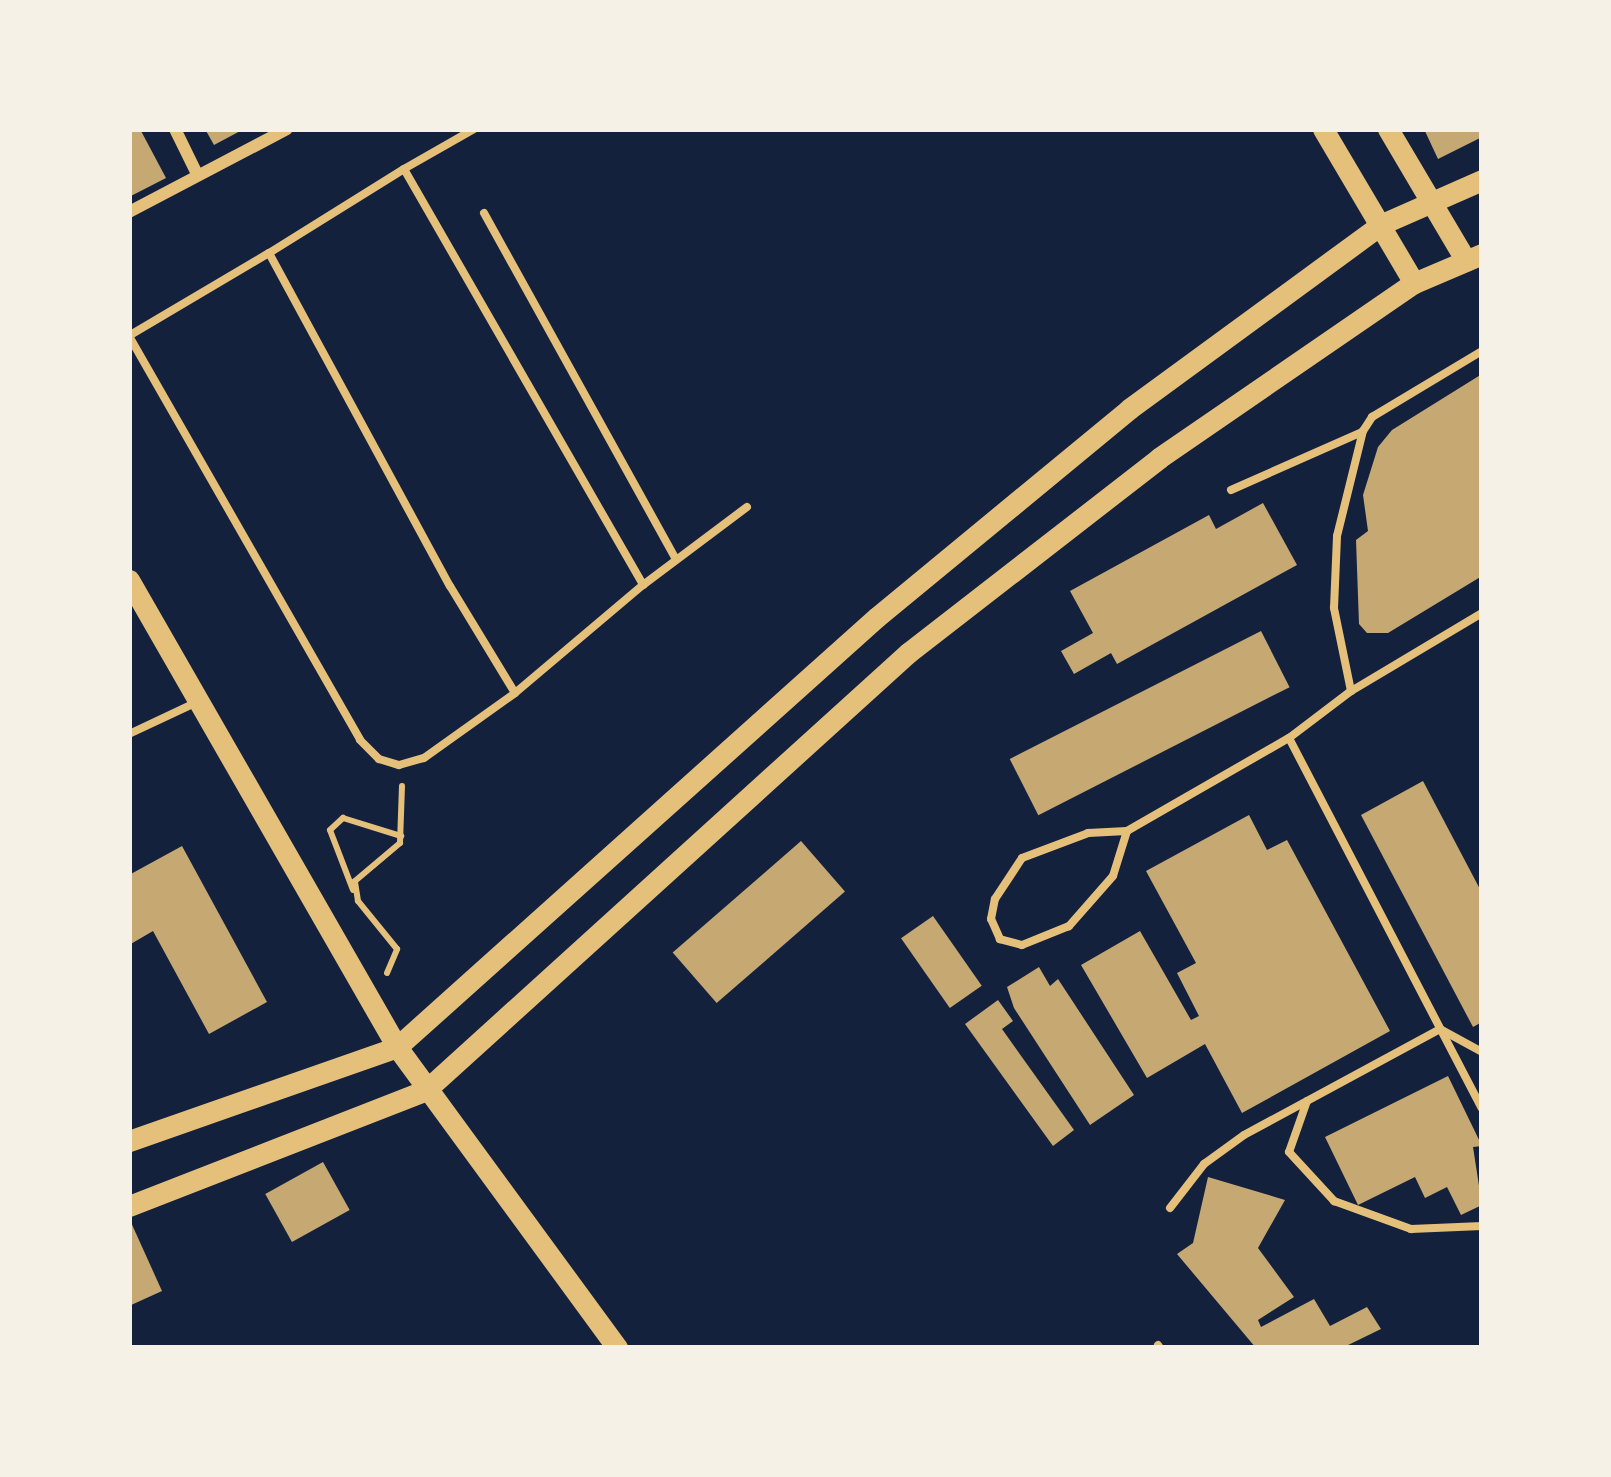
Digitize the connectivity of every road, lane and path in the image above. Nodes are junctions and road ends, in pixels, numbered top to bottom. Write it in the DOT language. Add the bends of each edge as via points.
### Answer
graph roads {
  1 [pos="175,129"];
  2 [pos="287,129"];
  3 [pos="474,129"];
  4 [pos="1323,129"];
  5 [pos="1388,129"];
  6 [pos="404,169"];
  7 [pos="197,174"];
  8 [pos="1482,180"];
  9 [pos="1433,202"];
  10 [pos="129,212"];
  11 [pos="484,213"];
  12 [pos="1382,224"];
  13 [pos="268,253"];
  14 [pos="1474,257"];
  15 [pos="1414,283"];
  16 [pos="130,335"];
  17 [pos="1482,351"];
  18 [pos="1363,431"];
  19 [pos="1231,490"];
  20 [pos="747,507"];
  21 [pos="676,559"];
  22 [pos="129,580"];
  23 [pos="643,585"];
  24 [pos="1482,613"];
  25 [pos="1352,691"];
  26 [pos="515,693"];
  27 [pos="199,701"];
  28 [pos="129,734"];
  29 [pos="1289,739"];
  30 [pos="399,765"];
  31 [pos="1127,831"];
  32 [pos="401,836"];
  33 [pos="354,892"];
  34 [pos="363,986"];
  35 [pos="1440,1029"];
  36 [pos="397,1047"];
  37 [pos="1482,1052"];
  38 [pos="427,1090"];
  39 [pos="1308,1100"];
  40 [pos="1482,1108"];
  41 [pos="129,1142"];
  42 [pos="129,1206"];
  43 [pos="1170,1208"];
  44 [pos="1482,1226"];
  45 [pos="617,1348"];
  1 -- 7 [label="street"];
  2 -- 7 [label="street"];
  3 -- 6 [label="lane"];
  4 -- 12 [label="main road"];
  5 -- 9 [label="main road"];
  6 -- 13 [label="lane"];
  6 -- 23 [label="lane"];
  7 -- 10 [label="street"];
  8 -- 9 [label="main road"];
  9 -- 12 [label="main road"];
  9 -- 14 [label="main road"];
  11 -- 21 [label="lane"];
  12 -- 15 [label="main road"];
  12 -- 36 [label="main road" via="1129,409 877,617"];
  13 -- 16 [label="lane"];
  13 -- 26 [label="lane"];
  14 -- 15 [label="main road"];
  15 -- 38 [label="main road" via="1159,458 908,652"];
  16 -- 30 [label="lane" via="360,740"];
  17 -- 18 [label="lane" via="1372,417"];
  18 -- 19 [label="lane"];
  18 -- 25 [label="lane" via="1336,560 1334,608"];
  20 -- 21 [label="lane"];
  21 -- 23 [label="lane"];
  22 -- 27 [label="main road"];
  23 -- 26 [label="lane"];
  24 -- 25 [label="lane"];
  25 -- 29 [label="lane"];
  26 -- 30 [label="lane" via="424,758"];
  27 -- 28 [label="lane"];
  27 -- 34 [label="main road"];
  29 -- 31 [label="lane"];
  29 -- 35 [label="lane"];
  30 -- 32 [label="path"];
  31 -- 31 [label="lane" via="1088,832 1022,859 995,899 991,920 1000,939 1022,945 1069,926 1114,876"];
  32 -- 33 [label="path" via="355,881"];
  32 -- 33 [label="path" via="344,818 330,830"];
  33 -- 34 [label="path" via="397,950 396,965"];
  34 -- 36 [label="main road"];
  35 -- 37 [label="lane"];
  35 -- 39 [label="lane"];
  35 -- 40 [label="lane"];
  36 -- 38 [label="main road"];
  36 -- 41 [label="main road"];
  38 -- 42 [label="main road"];
  38 -- 45 [label="main road"];
  39 -- 43 [label="lane" via="1204,1164"];
  39 -- 44 [label="lane" via="1289,1152 1334,1201 1411,1229"];
}
